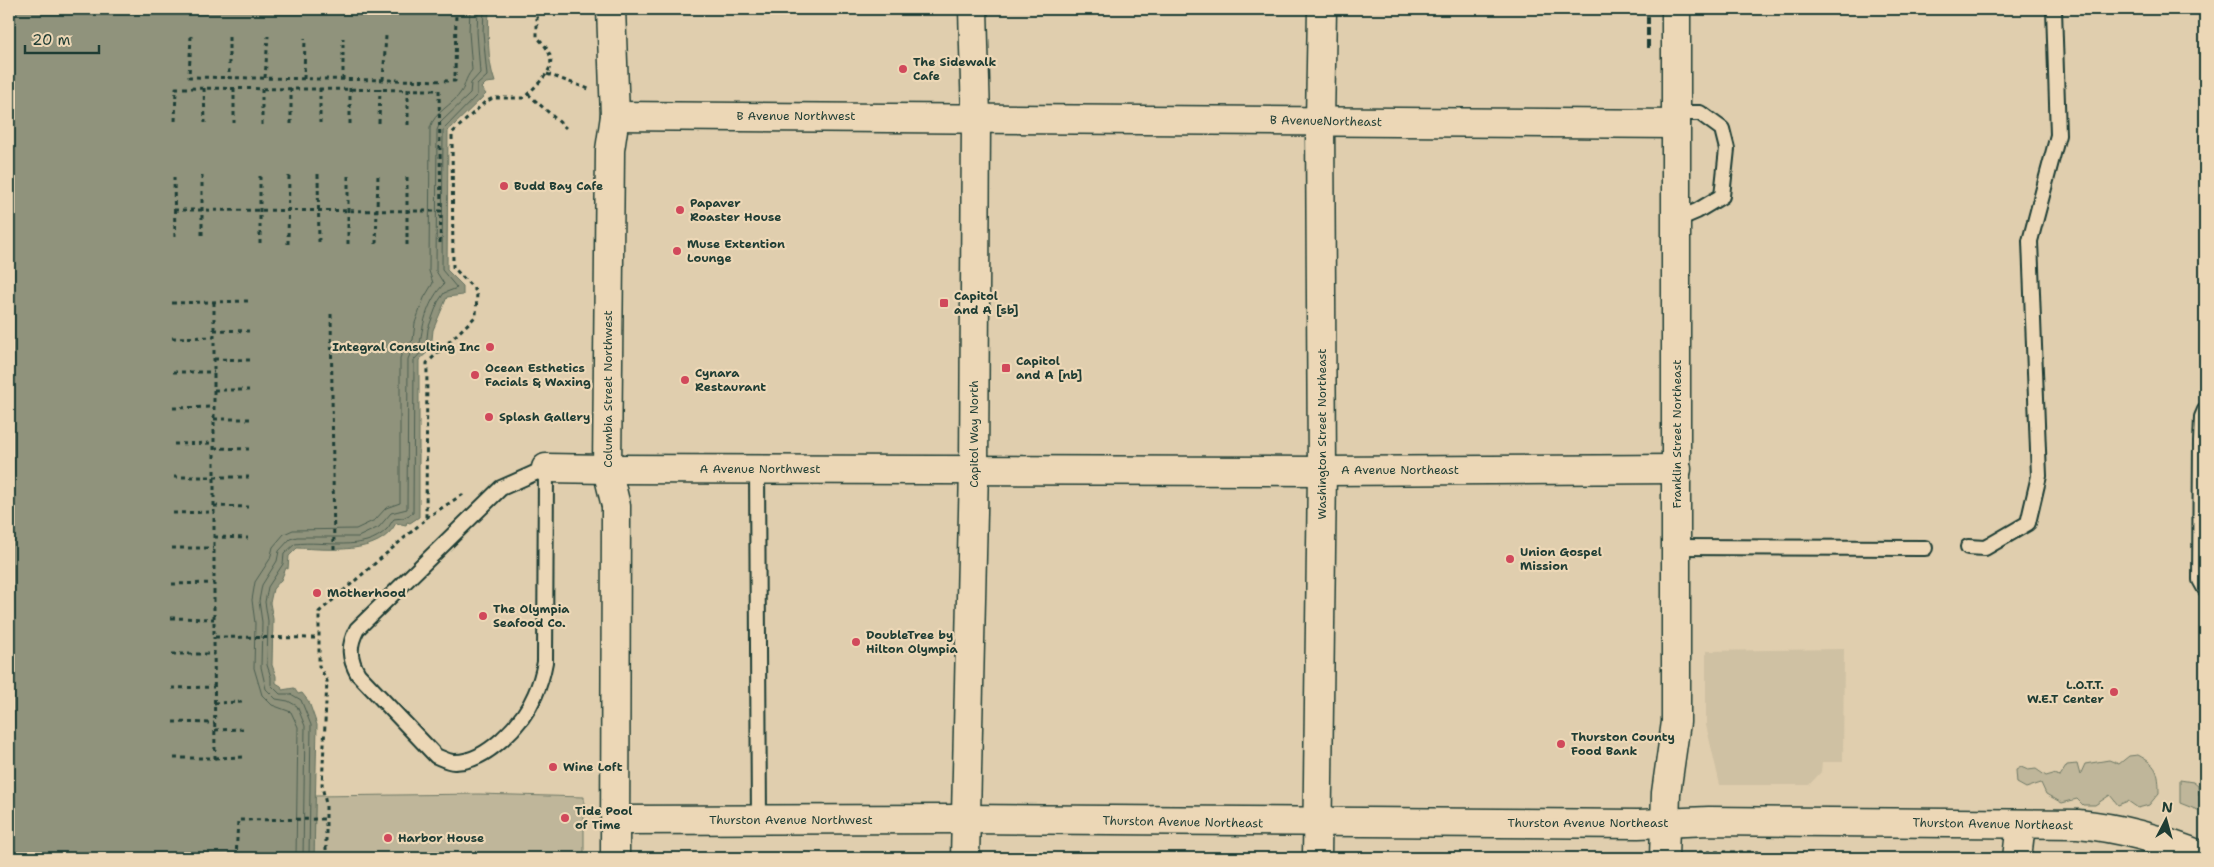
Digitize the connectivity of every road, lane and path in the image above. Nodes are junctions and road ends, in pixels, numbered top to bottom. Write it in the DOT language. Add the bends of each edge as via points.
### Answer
graph roads {
  1 [pos="456,9"];
  2 [pos="536,9"];
  3 [pos="611,9"];
  4 [pos="973,9"];
  5 [pos="1322,9"];
  6 [pos="1676,9"];
  7 [pos="2054,9"];
  8 [pos="191,36"];
  9 [pos="229,36"];
  10 [pos="268,36"];
  11 [pos="386,36"];
  12 [pos="305,38"];
  13 [pos="343,38"];
  14 [pos="546,74"];
  15 [pos="230,78"];
  16 [pos="265,78"];
  17 [pos="304,79"];
  18 [pos="343,80"];
  19 [pos="383,80"];
  20 [pos="204,88"];
  21 [pos="234,88"];
  22 [pos="262,88"];
  23 [pos="290,88"];
  24 [pos="320,88"];
  25 [pos="350,88"];
  26 [pos="380,88"];
  27 [pos="408,89"];
  28 [pos="597,92"];
  29 [pos="528,94"];
  30 [pos="615,116"];
  31 [pos="976,118"];
  32 [pos="1676,118"];
  33 [pos="1320,121"];
  34 [pos="175,122"];
  35 [pos="205,123"];
  36 [pos="234,123"];
  37 [pos="320,123"];
  38 [pos="379,123"];
  39 [pos="291,124"];
  40 [pos="350,124"];
  41 [pos="262,125"];
  42 [pos="408,125"];
  43 [pos="566,128"];
  44 [pos="318,174"];
  45 [pos="202,175"];
  46 [pos="289,175"];
  47 [pos="378,175"];
  48 [pos="407,175"];
  49 [pos="260,176"];
  50 [pos="348,176"];
  51 [pos="174,177"];
  52 [pos="174,210"];
  53 [pos="202,210"];
  54 [pos="260,210"];
  55 [pos="289,210"];
  56 [pos="319,210"];
  57 [pos="348,210"];
  58 [pos="377,210"];
  59 [pos="407,211"];
  60 [pos="441,211"];
  61 [pos="1676,220"];
  62 [pos="175,239"];
  63 [pos="202,239"];
  64 [pos="260,243"];
  65 [pos="440,243"];
  66 [pos="288,244"];
  67 [pos="319,244"];
  68 [pos="348,244"];
  69 [pos="376,244"];
  70 [pos="407,245"];
  71 [pos="248,301"];
  72 [pos="214,302"];
  73 [pos="172,303"];
  74 [pos="331,314"];
  75 [pos="214,330"];
  76 [pos="250,331"];
  77 [pos="214,337"];
  78 [pos="172,338"];
  79 [pos="214,359"];
  80 [pos="250,360"];
  81 [pos="173,372"];
  82 [pos="214,372"];
  83 [pos="214,390"];
  84 [pos="250,390"];
  85 [pos="214,407"];
  86 [pos="173,408"];
  87 [pos="2205,410"];
  88 [pos="214,419"];
  89 [pos="250,419"];
  90 [pos="174,444"];
  91 [pos="214,445"];
  92 [pos="249,449"];
  93 [pos="546,468"];
  94 [pos="607,469"];
  95 [pos="757,469"];
  96 [pos="974,469"];
  97 [pos="1677,469"];
  98 [pos="1322,471"];
  99 [pos="174,477"];
  100 [pos="214,477"];
  101 [pos="249,478"];
  102 [pos="466,493"];
  103 [pos="214,506"];
  104 [pos="248,507"];
  105 [pos="173,512"];
  106 [pos="214,512"];
  107 [pos="426,519"];
  108 [pos="214,537"];
  109 [pos="248,538"];
  110 [pos="1677,547"];
  111 [pos="1968,547"];
  112 [pos="172,548"];
  113 [pos="214,548"];
  114 [pos="1925,548"];
  115 [pos="334,549"];
  116 [pos="214,583"];
  117 [pos="172,584"];
  118 [pos="2205,589"];
  119 [pos="171,618"];
  120 [pos="214,619"];
  121 [pos="214,637"];
  122 [pos="319,638"];
  123 [pos="172,654"];
  124 [pos="214,654"];
  125 [pos="214,687"];
  126 [pos="172,688"];
  127 [pos="243,702"];
  128 [pos="214,703"];
  129 [pos="173,722"];
  130 [pos="214,723"];
  131 [pos="244,729"];
  132 [pos="214,730"];
  133 [pos="244,757"];
  134 [pos="174,758"];
  135 [pos="215,758"];
  136 [pos="326,819"];
  137 [pos="966,819"];
  138 [pos="616,820"];
  139 [pos="759,820"];
  140 [pos="1317,823"];
  141 [pos="1664,824"];
  142 [pos="2021,824"];
  143 [pos="1698,852"];
  144 [pos="1760,852"];
  145 [pos="2205,857"];
  146 [pos="236,858"];
  147 [pos="326,858"];
  148 [pos="615,858"];
  149 [pos="965,858"];
  150 [pos="1317,858"];
  151 [pos="1664,858"];
  152 [pos="2017,858"];
  1 -- 19 [label="path" via="455,81"];
  2 -- 14 [label="path" via="536,37 550,54 551,62"];
  3 -- 30 [label="street, Columbia Street Northwest"];
  4 -- 31 [label="street, Capitol Way North"];
  5 -- 33 [label="street, Washington Street Northeast"];
  6 -- 32 [label="street, Franklin Street Northeast"];
  7 -- 111 [label="lane" via="2058,135 2030,241 2039,476 2028,523 1985,548"];
  8 -- 15 [label="path" via="189,77"];
  9 -- 15 [label="path"];
  10 -- 16 [label="path"];
  11 -- 19 [label="path"];
  12 -- 17 [label="path"];
  13 -- 18 [label="path"];
  14 -- 28 [label="path"];
  14 -- 29 [label="path"];
  15 -- 16 [label="path"];
  16 -- 17 [label="path"];
  17 -- 18 [label="path"];
  18 -- 19 [label="path"];
  20 -- 21 [label="path"];
  20 -- 34 [label="path" via="176,88"];
  20 -- 35 [label="path"];
  21 -- 22 [label="path"];
  21 -- 36 [label="path"];
  22 -- 23 [label="path"];
  22 -- 41 [label="path"];
  23 -- 24 [label="path"];
  23 -- 39 [label="path"];
  24 -- 25 [label="path"];
  24 -- 37 [label="path"];
  25 -- 26 [label="path"];
  25 -- 40 [label="path"];
  26 -- 27 [label="path"];
  26 -- 38 [label="path"];
  27 -- 42 [label="path"];
  27 -- 60 [label="path" via="440,90"];
  29 -- 43 [label="path"];
  29 -- 107 [label="path" via="524,98 493,98 485,102 452,133 453,267 477,292 476,316 427,363"];
  30 -- 31 [label="street, B Avenue Northwest"];
  30 -- 94 [label="street, Columbia Street Northwest" via="610,150"];
  31 -- 33 [label="street, B AvenueNortheast"];
  31 -- 96 [label="street, Capitol Way North"];
  32 -- 33 [label="street, B AvenueNortheast"];
  32 -- 61 [label="street, Franklin Street Northeast"];
  32 -- 61 [label="lane" via="1700,113 1722,129 1727,149 1722,196"];
  33 -- 98 [label="street, Washington Street Northeast"];
  44 -- 56 [label="path"];
  45 -- 53 [label="path"];
  46 -- 55 [label="path"];
  47 -- 58 [label="path"];
  48 -- 59 [label="path"];
  49 -- 54 [label="path"];
  50 -- 57 [label="path"];
  51 -- 52 [label="path"];
  52 -- 53 [label="path"];
  52 -- 62 [label="path"];
  53 -- 54 [label="path"];
  53 -- 63 [label="path"];
  54 -- 55 [label="path"];
  54 -- 64 [label="path"];
  55 -- 56 [label="path"];
  55 -- 66 [label="path"];
  56 -- 57 [label="path"];
  56 -- 67 [label="path"];
  57 -- 58 [label="path"];
  57 -- 68 [label="path"];
  58 -- 59 [label="path"];
  58 -- 69 [label="path"];
  59 -- 60 [label="path"];
  59 -- 70 [label="path"];
  60 -- 65 [label="path"];
  61 -- 97 [label="street, Franklin Street Northeast"];
  71 -- 72 [label="path"];
  72 -- 73 [label="path"];
  72 -- 75 [label="path"];
  74 -- 115 [label="path"];
  75 -- 76 [label="path"];
  75 -- 77 [label="path"];
  77 -- 78 [label="path"];
  77 -- 79 [label="path"];
  79 -- 80 [label="path"];
  79 -- 82 [label="path"];
  81 -- 82 [label="path"];
  82 -- 83 [label="path"];
  83 -- 84 [label="path"];
  83 -- 85 [label="path"];
  85 -- 86 [label="path"];
  85 -- 88 [label="path"];
  87 -- 118 [label="lane" via="2201,442 2200,580"];
  88 -- 89 [label="path"];
  88 -- 91 [label="path"];
  90 -- 91 [label="path"];
  91 -- 92 [label="path"];
  91 -- 100 [label="path"];
  93 -- 93 [label="lane" via="545,662 541,680 524,714 494,747 472,760 453,762 436,756 358,674 352,662 352,639 357,629 500,488"];
  93 -- 94 [label="street, A Avenue Northwest"];
  94 -- 95 [label="street, A Avenue Northwest"];
  94 -- 138 [label="street, Columbia Street Northwest" via="616,506"];
  95 -- 96 [label="street, A Avenue Northwest"];
  95 -- 139 [label="lane"];
  96 -- 98 [label="street, A Avenue Northeast"];
  96 -- 137 [label="street, Capitol Way North"];
  97 -- 98 [label="street, A Avenue Northeast"];
  97 -- 110 [label="street, Franklin Street Northeast"];
  98 -- 140 [label="street, Washington Street Northeast"];
  99 -- 100 [label="path"];
  100 -- 101 [label="path"];
  100 -- 103 [label="path"];
  102 -- 107 [label="path"];
  103 -- 104 [label="path"];
  103 -- 106 [label="path"];
  105 -- 106 [label="path"];
  106 -- 108 [label="path"];
  107 -- 122 [label="path" via="319,612"];
  108 -- 109 [label="path"];
  108 -- 113 [label="path"];
  110 -- 114 [label="lane"];
  110 -- 141 [label="street, Franklin Street Northeast" via="1676,722"];
  112 -- 113 [label="path"];
  113 -- 116 [label="path"];
  116 -- 117 [label="path"];
  116 -- 120 [label="path"];
  119 -- 120 [label="path"];
  120 -- 121 [label="path"];
  121 -- 122 [label="path"];
  121 -- 124 [label="path"];
  122 -- 136 [label="path" via="319,666 327,681 322,786"];
  123 -- 124 [label="path"];
  124 -- 125 [label="path"];
  125 -- 126 [label="path"];
  125 -- 128 [label="path"];
  127 -- 128 [label="path"];
  128 -- 130 [label="path"];
  129 -- 130 [label="path"];
  130 -- 132 [label="path"];
  131 -- 132 [label="path"];
  132 -- 135 [label="path"];
  133 -- 135 [label="path"];
  134 -- 135 [label="path"];
  136 -- 146 [label="path" via="238,820"];
  136 -- 147 [label="path"];
  137 -- 139 [label="street, Thurston Avenue Northwest"];
  137 -- 140 [label="street, Thurston Avenue Northeast"];
  137 -- 149 [label="street, Capitol Way North"];
  138 -- 139 [label="street, Thurston Avenue Northwest"];
  138 -- 148 [label="street, Columbia Street Northwest"];
  140 -- 141 [label="street, Thurston Avenue Northeast"];
  140 -- 150 [label="street, Washington Street Northeast"];
  141 -- 142 [label="street, Thurston Avenue Northeast" via="1709,821"];
  141 -- 151 [label="street, Franklin Street Northeast"];
  142 -- 145 [label="street, Thurston Avenue Northeast" via="2108,827 2168,842"];
  142 -- 152 [label="street"];
  143 -- 144 [label="path"];
}
